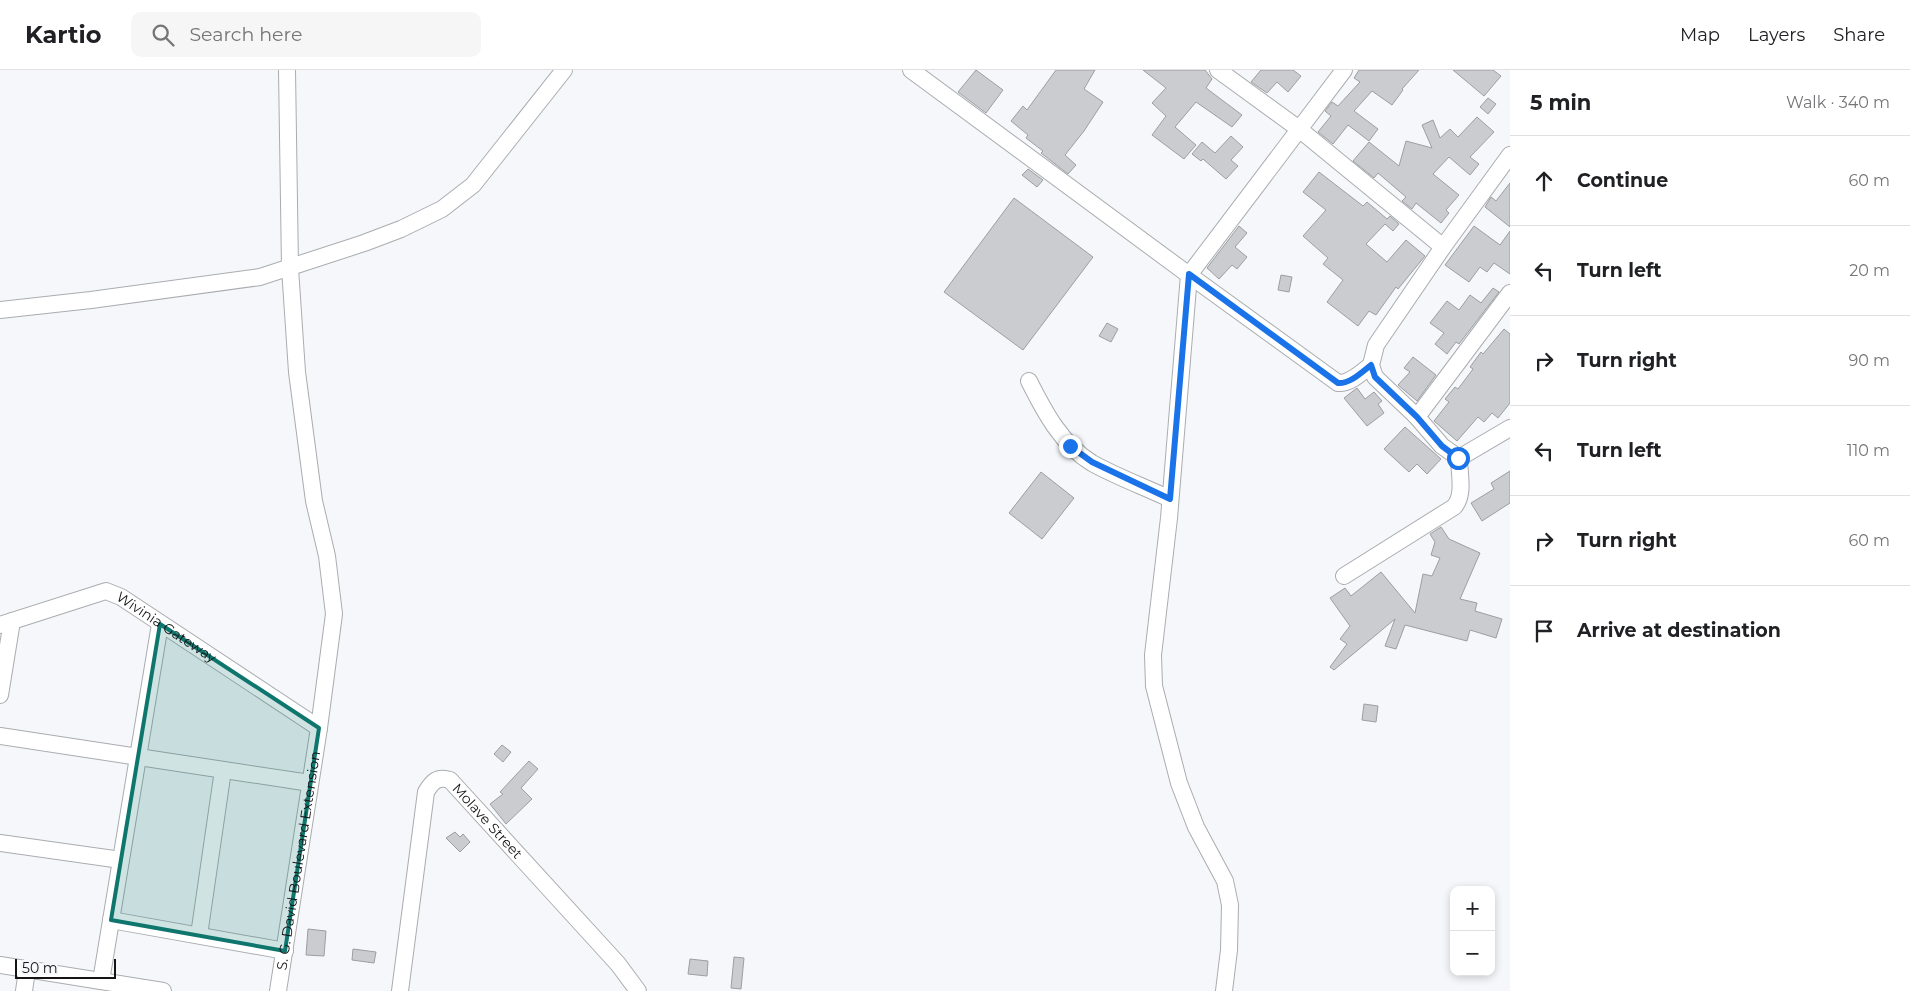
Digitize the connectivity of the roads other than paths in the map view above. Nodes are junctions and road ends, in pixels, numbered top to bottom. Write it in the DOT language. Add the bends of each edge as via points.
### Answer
graph roads {
  1 [pos="287,70"];
  2 [pos="564,70"];
  3 [pos="911,70"];
  4 [pos="1218,70"];
  5 [pos="1344,70"];
  6 [pos="1299,129"];
  7 [pos="1510,155"];
  8 [pos="1443,247"];
  9 [pos="290,268"];
  10 [pos="1189,274"];
  11 [pos="1510,293"];
  12 [pos="0,310"];
  13 [pos="1371,365"];
  14 [pos="1029,381"];
  15 [pos="1417,417"];
  16 [pos="1510,428"];
  17 [pos="1458,458"];
  18 [pos="1170,499"];
  19 [pos="1344,576"];
  20 [pos="6,623"];
  21 [pos="160,624"];
  22 [pos="0,695"];
  23 [pos="319,728"];
  24 [pos="0,736"];
  25 [pos="138,758"];
  26 [pos="223,770"];
  27 [pos="310,783"];
  28 [pos="0,844"];
  29 [pos="121,860"];
  30 [pos="111,920"];
  31 [pos="199,935"];
  32 [pos="285,950"];
  33 [pos="0,965"];
  34 [pos="27,970"];
  35 [pos="101,981"];
  36 [pos="24,991"];
  37 [pos="163,991"];
  38 [pos="278,991"];
  39 [pos="400,991"];
  40 [pos="638,991"];
  41 [pos="1224,991"];
  1 -- 9 [label="street, S. G. David Boulevard Extension"];
  2 -- 9 [label="street" via="473,185 450,204 401,229"];
  3 -- 10 [label="street"];
  4 -- 6 [label="street"];
  5 -- 6 [label="street"];
  6 -- 8 [label="street"];
  6 -- 10 [label="street"];
  7 -- 8 [label="street"];
  8 -- 13 [label="street" via="1376,345"];
  9 -- 12 [label="street" via="250,279"];
  9 -- 23 [label="street, S. G. David Boulevard Extension" via="298,382 334,614"];
  10 -- 13 [label="street" via="1338,383 1354,378"];
  10 -- 18 [label="street"];
  11 -- 15 [label="street"];
  13 -- 15 [label="street" via="1375,377"];
  14 -- 18 [label="street" via="1044,411 1070,446 1092,462"];
  15 -- 17 [label="street" via="1442,446"];
  16 -- 17 [label="street"];
  17 -- 19 [label="street" via="1459,502"];
  18 -- 41 [label="street" via="1153,655 1154,686 1179,783 1196,828 1225,880 1230,904"];
  20 -- 21 [label="street, Wivinia Gateway" via="106,591 121,597"];
  20 -- 22 [label="street"];
  21 -- 23 [label="street, Wivinia Gateway"];
  21 -- 25 [label="street"];
  23 -- 27 [label="street, S. G. David Boulevard Extension"];
  24 -- 25 [label="street"];
  25 -- 26 [label="street"];
  25 -- 29 [label="street"];
  26 -- 27 [label="street"];
  26 -- 31 [label="street"];
  27 -- 32 [label="street, S. G. David Boulevard Extension"];
  28 -- 29 [label="street"];
  29 -- 30 [label="street"];
  30 -- 31 [label="street"];
  30 -- 35 [label="street"];
  31 -- 32 [label="street"];
  32 -- 38 [label="street, S. G. David Boulevard Extension"];
  33 -- 34 [label="street"];
  34 -- 35 [label="street"];
  34 -- 36 [label="street"];
  35 -- 37 [label="street"];
  39 -- 40 [label="street, Molave Street" via="426,792 432,783 444,778 450,780 618,964"];
}
